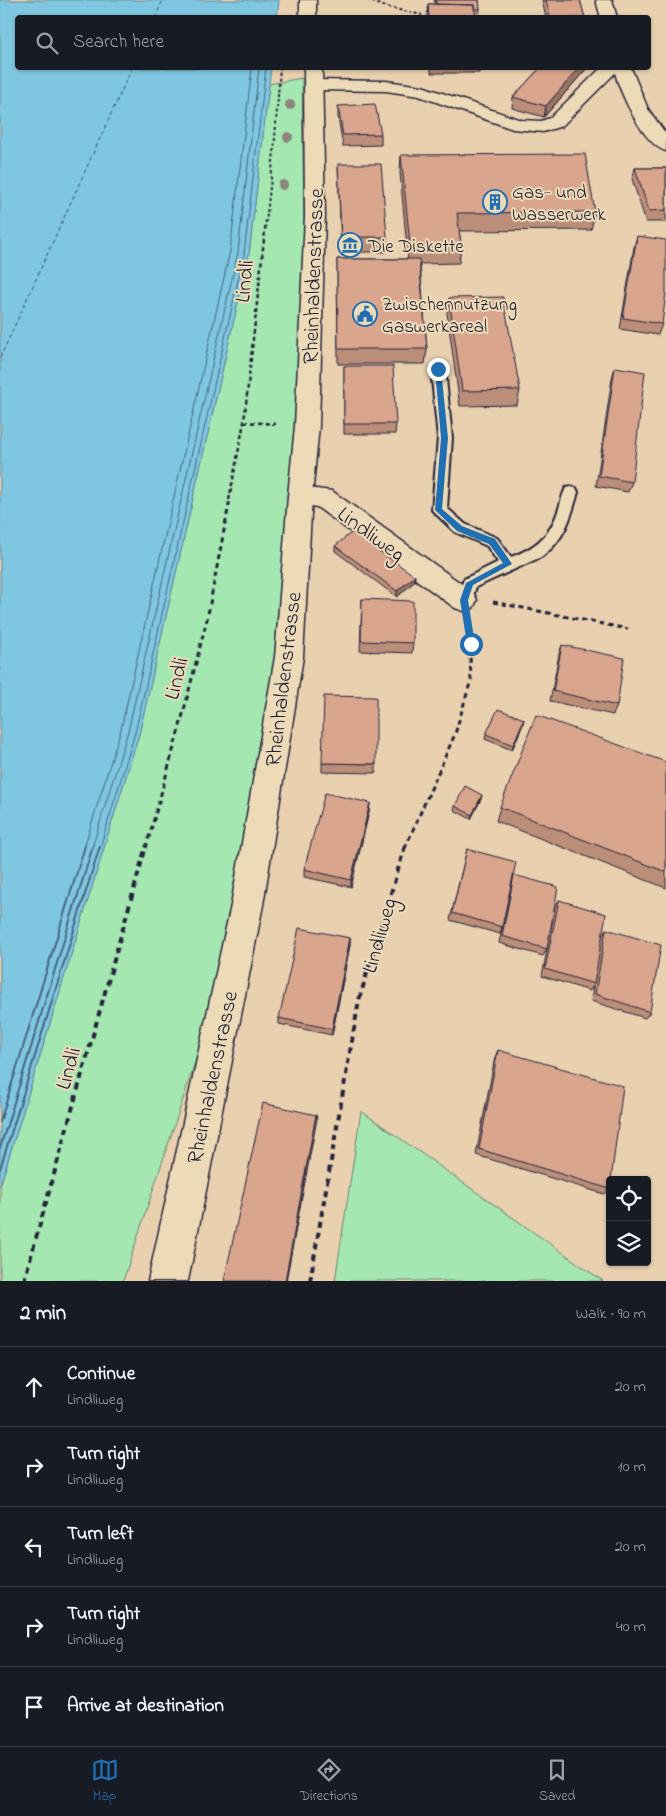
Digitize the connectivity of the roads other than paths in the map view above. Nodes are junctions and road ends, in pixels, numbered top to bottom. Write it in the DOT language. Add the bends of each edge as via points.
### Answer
graph roads {
  1 [pos="308,0"];
  2 [pos="604,0"];
  3 [pos="308,15"];
  4 [pos="608,15"];
  5 [pos="608,70"];
  6 [pos="623,70"];
  7 [pos="313,76"];
  8 [pos="666,145"];
  9 [pos="438,369"];
  10 [pos="571,492"];
  11 [pos="300,496"];
  12 [pos="508,564"];
  13 [pos="464,600"];
  14 [pos="168,1281"];
  1 -- 3 [label="main road"];
  2 -- 4 [label="main road"];
  5 -- 7 [label="main road" via="556,122 543,127 519,125 422,91"];
  6 -- 8 [label="main road" via="640,113"];
  7 -- 11 [label="main road, Rheinhaldenstrasse" via="315,216 308,426"];
  9 -- 12 [label="lane" via="445,438 438,510 460,528 492,542"];
  10 -- 12 [label="lane" via="557,535 537,553"];
  11 -- 13 [label="main road, Lindliweg" via="323,498"];
  11 -- 14 [label="main road, Rheinhaldenstrasse" via="289,657 247,905"];
  12 -- 13 [label="lane" via="470,583"];
}
